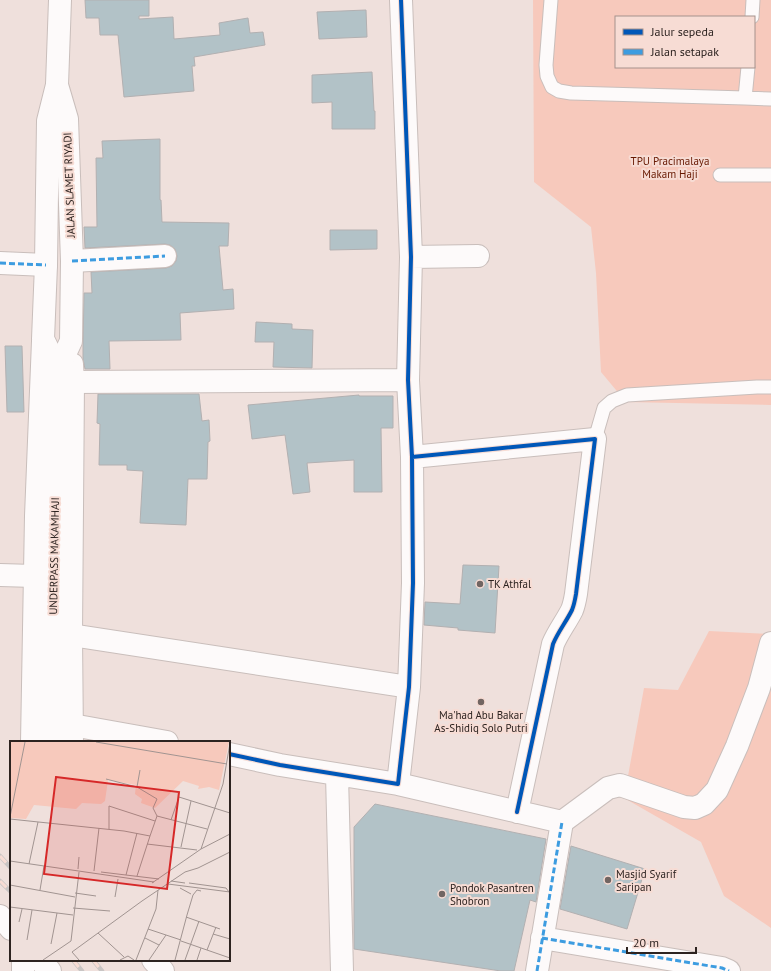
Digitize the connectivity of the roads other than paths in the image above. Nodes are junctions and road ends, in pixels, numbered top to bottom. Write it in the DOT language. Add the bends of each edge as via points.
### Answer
graph roads {
  1 [pos="60,0"];
  2 [pos="401,0"];
  3 [pos="551,0"];
  4 [pos="753,0"];
  5 [pos="752,16"];
  6 [pos="748,68"];
  7 [pos="57,85"];
  8 [pos="745,98"];
  9 [pos="771,99"];
  10 [pos="720,175"];
  11 [pos="771,175"];
  12 [pos="165,256"];
  13 [pos="478,256"];
  14 [pos="411,257"];
  15 [pos="72,261"];
  16 [pos="0,263"];
  17 [pos="46,265"];
  18 [pos="43,339"];
  19 [pos="66,376"];
  20 [pos="408,380"];
  21 [pos="771,387"];
  22 [pos="595,439"];
  23 [pos="412,457"];
  24 [pos="0,574"];
  25 [pos="34,576"];
  26 [pos="71,635"];
  27 [pos="771,643"];
  28 [pos="409,686"];
  29 [pos="72,734"];
  30 [pos="32,741"];
  31 [pos="50,741"];
  32 [pos="154,741"];
  33 [pos="230,754"];
  34 [pos="337,774"];
  35 [pos="398,784"];
  36 [pos="517,812"];
  37 [pos="562,822"];
  38 [pos="0,916"];
  39 [pos="10,928"];
  40 [pos="542,938"];
  41 [pos="22,961"];
  42 [pos="41,961"];
  43 [pos="154,961"];
  44 [pos="23,971"];
  45 [pos="50,971"];
  46 [pos="163,971"];
  47 [pos="342,971"];
  48 [pos="537,971"];
  49 [pos="730,971"];
  1 -- 7 [label="street, JALAN SLAMET RIYADI"];
  2 -- 14 [label="street"];
  3 -- 8 [label="lane" via="546,65 552,87 559,91"];
  4 -- 5 [label="lane"];
  6 -- 8 [label="lane"];
  7 -- 15 [label="street, JALAN SLAMET RIYADI" via="67,119"];
  7 -- 17 [label="street" via="48,121"];
  8 -- 9 [label="lane"];
  10 -- 11 [label="lane"];
  12 -- 15 [label="street"];
  13 -- 14 [label="street"];
  14 -- 20 [label="street"];
  15 -- 19 [label="street, JALAN SLAMET RIYADI" via="71,341"];
  16 -- 17 [label="street"];
  17 -- 18 [label="street"];
  18 -- 19 [label="street"];
  18 -- 25 [label="street"];
  19 -- 20 [label="street"];
  19 -- 26 [label="street"];
  19 -- 31 [label="street, UNDERPASS MAKAMHAJI"];
  20 -- 23 [label="street"];
  21 -- 22 [label="lane" via="627,396 612,401 604,408"];
  22 -- 23 [label="street"];
  22 -- 36 [label="street" via="576,594 572,610 553,644"];
  23 -- 28 [label="street" via="413,584"];
  24 -- 25 [label="street"];
  25 -- 30 [label="street"];
  26 -- 28 [label="street"];
  26 -- 29 [label="street"];
  27 -- 37 [label="street" via="759,688 737,746 717,790 704,804 695,808 684,807 620,785 608,788"];
  28 -- 35 [label="street"];
  29 -- 32 [label="street"];
  33 -- 34 [label="street"];
  34 -- 35 [label="street"];
  34 -- 47 [label="street"];
  35 -- 36 [label="street"];
  36 -- 37 [label="street"];
  37 -- 40 [label="street"];
  38 -- 39 [label="street"];
  40 -- 48 [label="street"];
  40 -- 49 [label="street"];
  41 -- 44 [label="street"];
  42 -- 45 [label="street"];
  43 -- 46 [label="street"];
}
